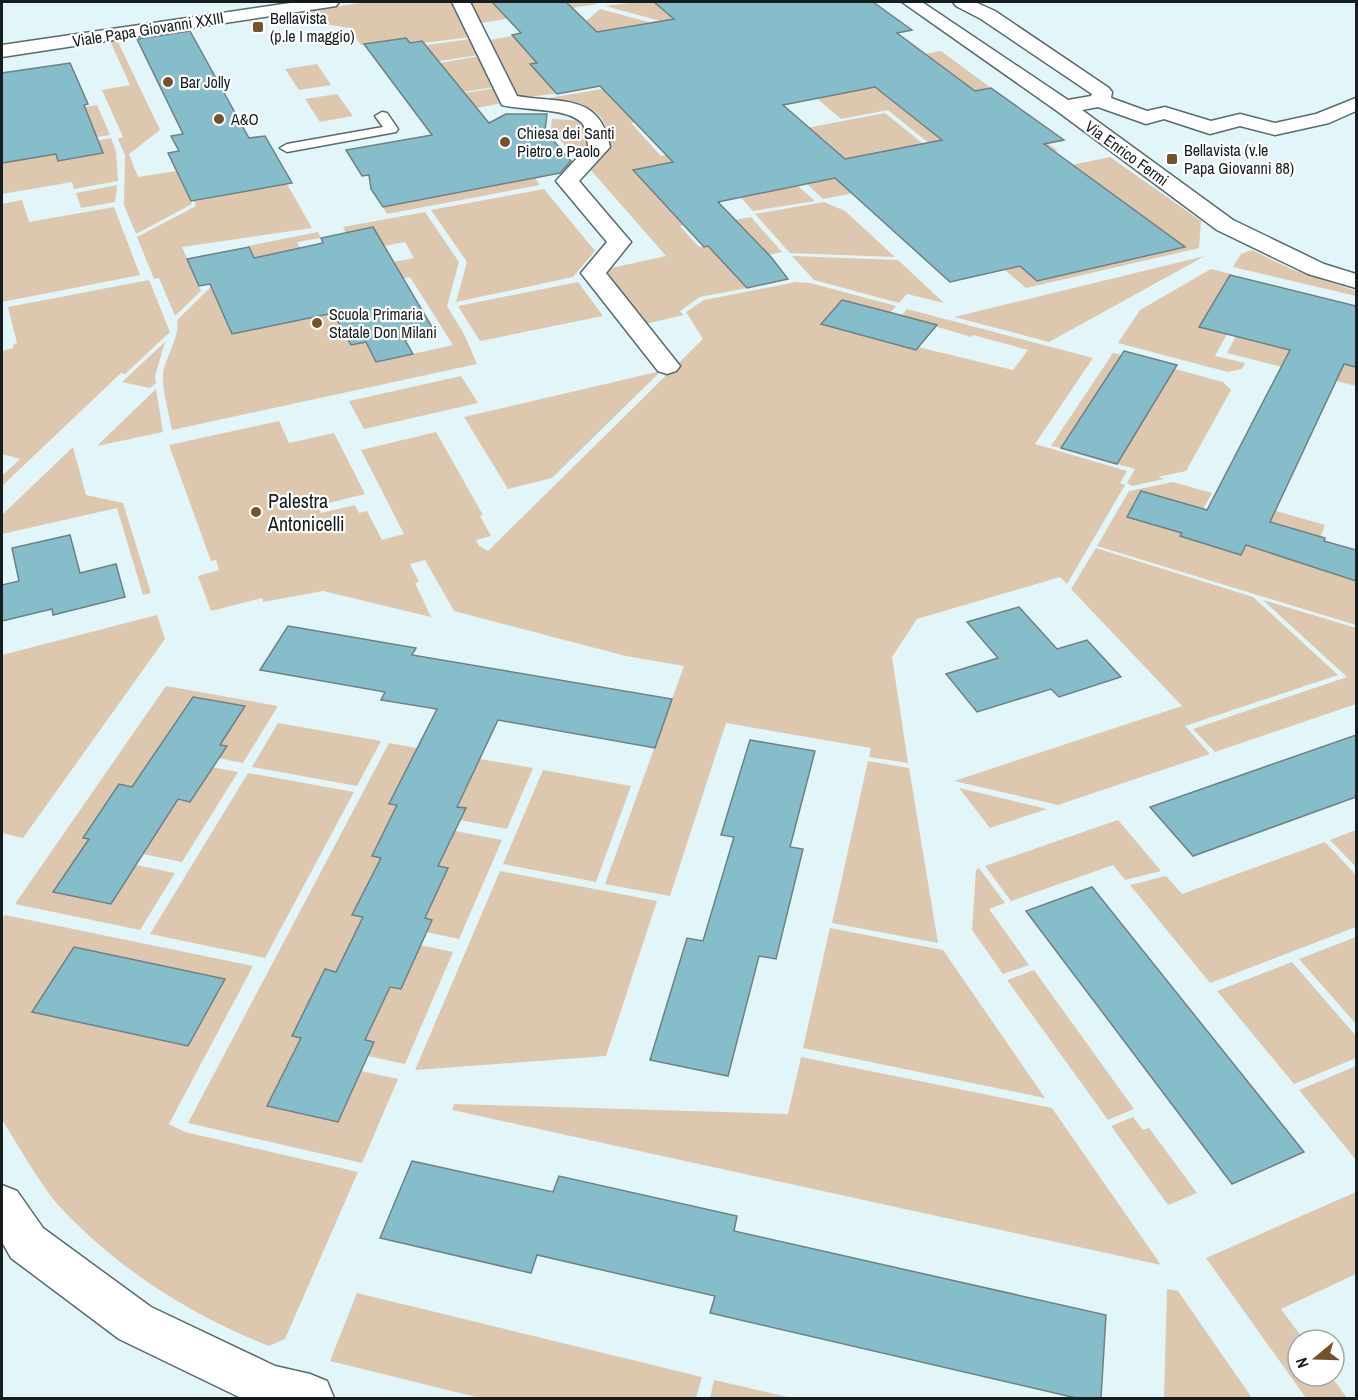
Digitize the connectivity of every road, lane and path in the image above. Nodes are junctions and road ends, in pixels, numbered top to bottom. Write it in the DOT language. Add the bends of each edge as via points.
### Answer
graph roads {
  1 [pos="330,2"];
  2 [pos="461,2"];
  3 [pos="911,2"];
  4 [pos="962,2"];
  5 [pos="2,51"];
  6 [pos="1100,101"];
  7 [pos="1356,104"];
  8 [pos="1064,107"];
  9 [pos="382,116"];
  10 [pos="279,134"];
  11 [pos="1356,282"];
  12 [pos="667,366"];
  13 [pos="2,1205"];
  14 [pos="310,1398"];
  1 -- 5 [label="street, Viale Papa Giovanni XXIII"];
  2 -- 12 [label="street" via="509,101 565,107 593,121 598,147 567,181 618,242 593,273"];
  3 -- 8 [label="street, Via Enrico Fermi"];
  4 -- 6 [label="street" via="988,15 1102,92"];
  6 -- 7 [label="street" via="1146,117 1165,113 1210,128 1240,120 1275,129 1322,118"];
  6 -- 8 [label="street"];
  8 -- 11 [label="street, Via Enrico Fermi" via="1225,225 1316,269"];
  9 -- 10 [label="lane" via="391,129 290,154"];
  13 -- 14 [label="street" via="27,1243 135,1323 270,1388"];
}
